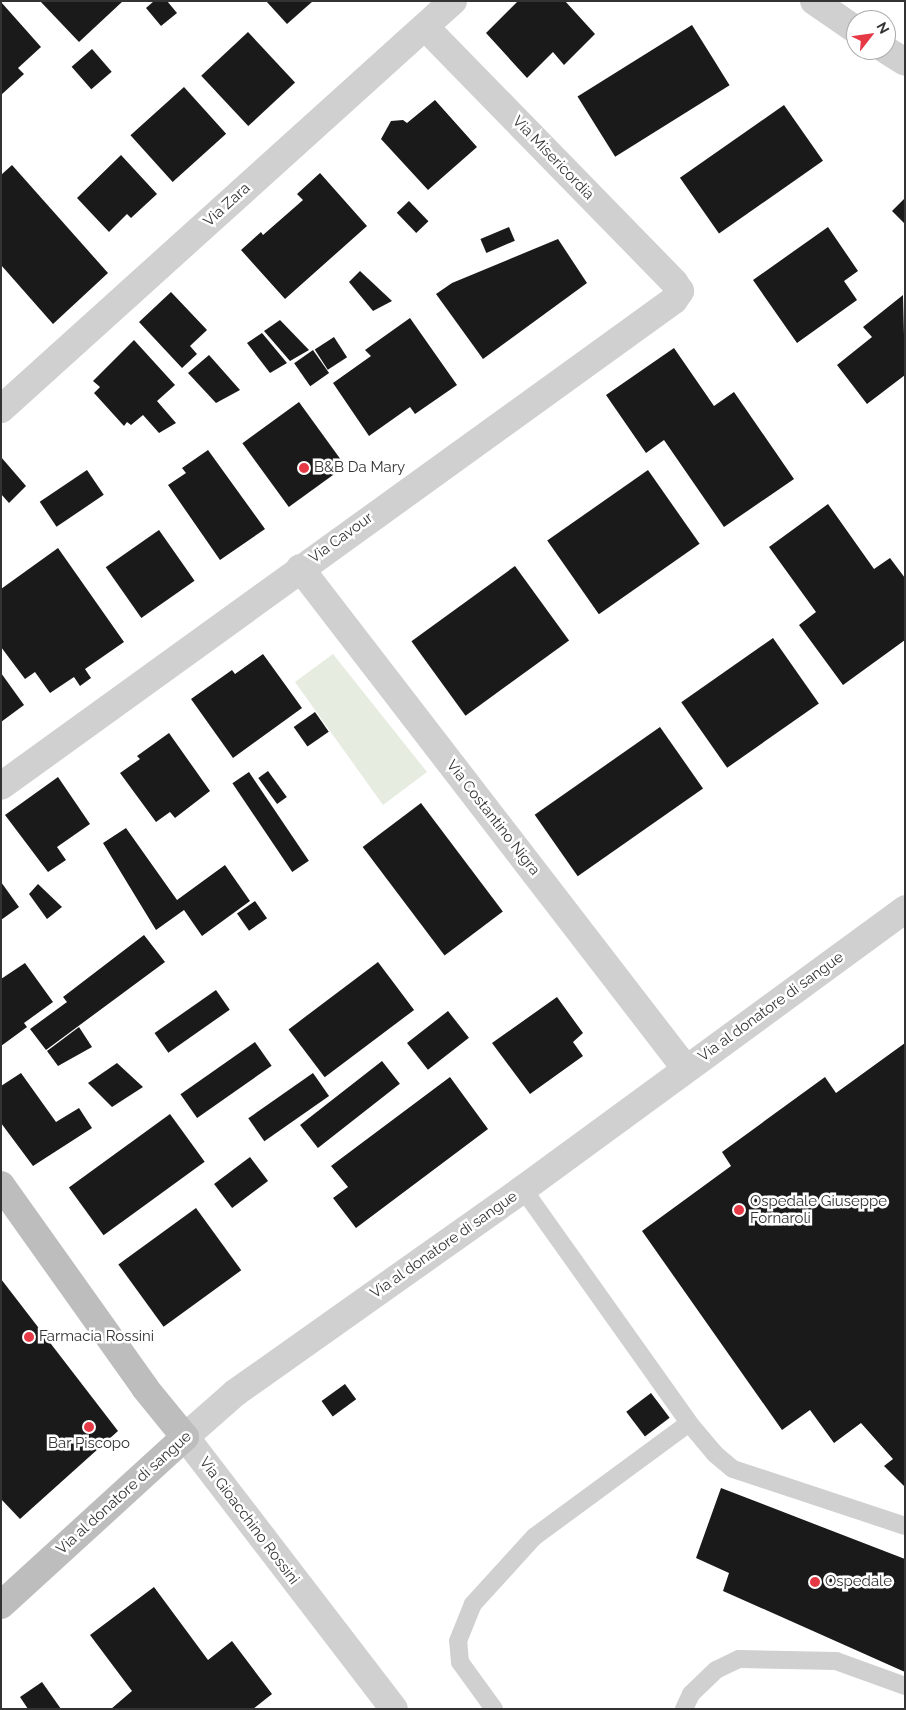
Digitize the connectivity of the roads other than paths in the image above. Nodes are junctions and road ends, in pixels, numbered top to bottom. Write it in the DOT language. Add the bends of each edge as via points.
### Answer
graph roads {
  1 [pos="453,1"];
  2 [pos="814,1"];
  3 [pos="846,23"];
  4 [pos="425,27"];
  5 [pos="680,291"];
  6 [pos="1,409"];
  7 [pos="300,568"];
  8 [pos="1,786"];
  9 [pos="905,909"];
  10 [pos="686,1069"];
  11 [pos="2,1189"];
  12 [pos="523,1189"];
  13 [pos="689,1423"];
  14 [pos="185,1437"];
  15 [pos="905,1526"];
  16 [pos="1,1605"];
  17 [pos="905,1686"];
  18 [pos="394,1709"];
  19 [pos="494,1709"];
  20 [pos="684,1709"];
  1 -- 4 [label="street, Via Zara"];
  2 -- 3 [label="street"];
  4 -- 5 [label="street, Via Misericordia"];
  4 -- 6 [label="street, Via Zara"];
  5 -- 7 [label="street, Via Cavour" via="674,300"];
  7 -- 8 [label="street, Via Cavour"];
  7 -- 10 [label="street, Via Costantino Nigra"];
  9 -- 10 [label="street, Via al donatore di sangue"];
  10 -- 12 [label="street, Via al donatore di sangue"];
  11 -- 14 [label="street, Via Gioacchino Rossini" via="145,1388"];
  12 -- 13 [label="lane"];
  12 -- 14 [label="street, Via al donatore di sangue" via="235,1394"];
  13 -- 15 [label="lane" via="715,1454 733,1469"];
  13 -- 19 [label="lane" via="534,1537 472,1604 458,1641 460,1662"];
  14 -- 16 [label="street, Via al donatore di sangue"];
  14 -- 18 [label="street, Via Gioacchino Rossini"];
  17 -- 20 [label="lane" via="836,1661 739,1659 716,1670 691,1694"];
}
